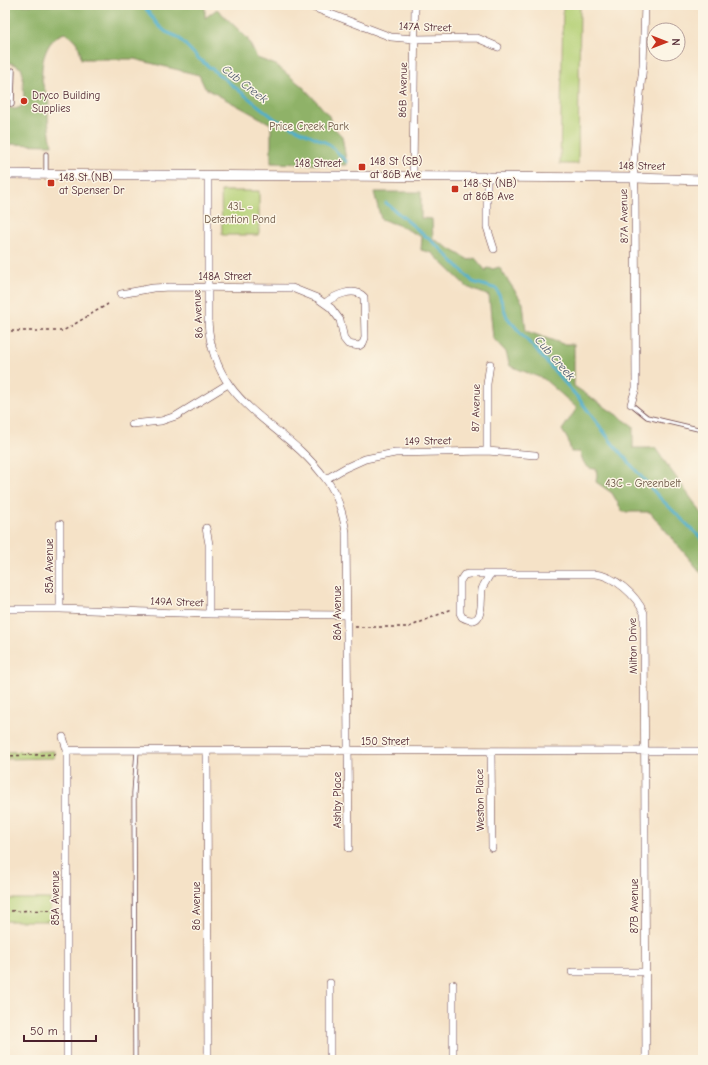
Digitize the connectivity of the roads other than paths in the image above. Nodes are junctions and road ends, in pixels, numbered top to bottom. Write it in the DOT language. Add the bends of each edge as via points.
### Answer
graph roads {
  1 [pos="307,5"];
  2 [pos="415,5"];
  3 [pos="645,5"];
  4 [pos="414,39"];
  5 [pos="498,46"];
  6 [pos="13,70"];
  7 [pos="5,97"];
  8 [pos="12,98"];
  9 [pos="12,105"];
  10 [pos="46,154"];
  11 [pos="5,174"];
  12 [pos="46,174"];
  13 [pos="208,175"];
  14 [pos="413,176"];
  15 [pos="487,176"];
  16 [pos="634,178"];
  17 [pos="703,180"];
  18 [pos="494,249"];
  19 [pos="208,287"];
  20 [pos="122,294"];
  21 [pos="325,303"];
  22 [pos="490,364"];
  23 [pos="228,384"];
  24 [pos="631,404"];
  25 [pos="132,424"];
  26 [pos="702,430"];
  27 [pos="487,452"];
  28 [pos="534,455"];
  29 [pos="326,479"];
  30 [pos="60,524"];
  31 [pos="206,528"];
  32 [pos="490,574"];
  33 [pos="5,609"];
  34 [pos="60,609"];
  35 [pos="209,614"];
  36 [pos="348,615"];
  37 [pos="63,736"];
  38 [pos="67,750"];
  39 [pos="136,751"];
  40 [pos="645,751"];
  41 [pos="703,751"];
  42 [pos="207,752"];
  43 [pos="348,752"];
  44 [pos="491,752"];
  45 [pos="349,848"];
  46 [pos="492,848"];
  47 [pos="572,972"];
  48 [pos="645,972"];
  49 [pos="330,983"];
  50 [pos="453,984"];
  51 [pos="66,1060"];
  52 [pos="135,1060"];
  53 [pos="208,1060"];
  54 [pos="330,1060"];
  55 [pos="453,1060"];
  56 [pos="646,1060"];
  1 -- 4 [label="street, 147A Street" via="391,37"];
  2 -- 4 [label="street, 86B Avenue"];
  3 -- 16 [label="street, 87A Avenue" via="644,59 633,165"];
  4 -- 5 [label="street, 147A Street" via="477,38"];
  4 -- 14 [label="street, 86B Avenue"];
  6 -- 8 [label="lane"];
  7 -- 8 [label="lane"];
  8 -- 9 [label="lane"];
  10 -- 12 [label="lane"];
  11 -- 12 [label="street, 148 Street"];
  12 -- 13 [label="street, 148 Street"];
  13 -- 14 [label="street, 148 Street"];
  13 -- 19 [label="street, 86 Avenue"];
  14 -- 15 [label="street, 148 Street"];
  15 -- 16 [label="street, 148 Street"];
  15 -- 18 [label="street" via="487,227"];
  16 -- 17 [label="street, 148 Street"];
  16 -- 24 [label="street, 87A Avenue" via="636,388"];
  19 -- 20 [label="street, 148A Street" via="153,288"];
  19 -- 21 [label="street, 148A Street" via="292,288"];
  19 -- 23 [label="street, 86 Avenue" via="211,342"];
  21 -- 21 [label="street, 148A Street" via="340,320 344,339 348,344 359,346 363,343 364,297 356,293 343,294"];
  22 -- 27 [label="street, 87 Avenue" via="487,384"];
  23 -- 25 [label="street" via="176,416 161,421"];
  23 -- 29 [label="street, 86 Avenue" via="249,408 300,451"];
  24 -- 26 [label="lane" via="647,417"];
  27 -- 28 [label="street, 149 Street"];
  27 -- 29 [label="street, 149 Street" via="390,453 365,459"];
  29 -- 36 [label="street, 86A Avenue" via="341,512 347,537"];
  30 -- 34 [label="street, 85A Avenue"];
  31 -- 35 [label="street" via="209,544"];
  32 -- 32 [label="street, Milton Drive" via="469,574 462,577 460,613 463,618 474,618 479,615 483,588"];
  32 -- 40 [label="street, Milton Drive" via="599,574 614,579 636,601 645,620"];
  33 -- 34 [label="street, 149A Street"];
  34 -- 35 [label="street, 149A Street"];
  35 -- 36 [label="street, 149A Street"];
  36 -- 43 [label="street, 86A Avenue"];
  37 -- 38 [label="street, 85A Avenue"];
  38 -- 39 [label="street, 150 Street"];
  38 -- 51 [label="street, 85A Avenue"];
  39 -- 42 [label="street, 150 Street"];
  39 -- 52 [label="lane"];
  40 -- 41 [label="street, 150 Street"];
  40 -- 44 [label="street, 150 Street"];
  40 -- 48 [label="street, 87B Avenue"];
  42 -- 43 [label="street, 150 Street"];
  42 -- 53 [label="street, 86 Avenue"];
  43 -- 44 [label="street, 150 Street"];
  43 -- 45 [label="street, Ashby Place"];
  44 -- 46 [label="street, Weston Place"];
  47 -- 48 [label="street"];
  48 -- 56 [label="street, 87B Avenue"];
  49 -- 54 [label="street"];
  50 -- 55 [label="street"];
}
